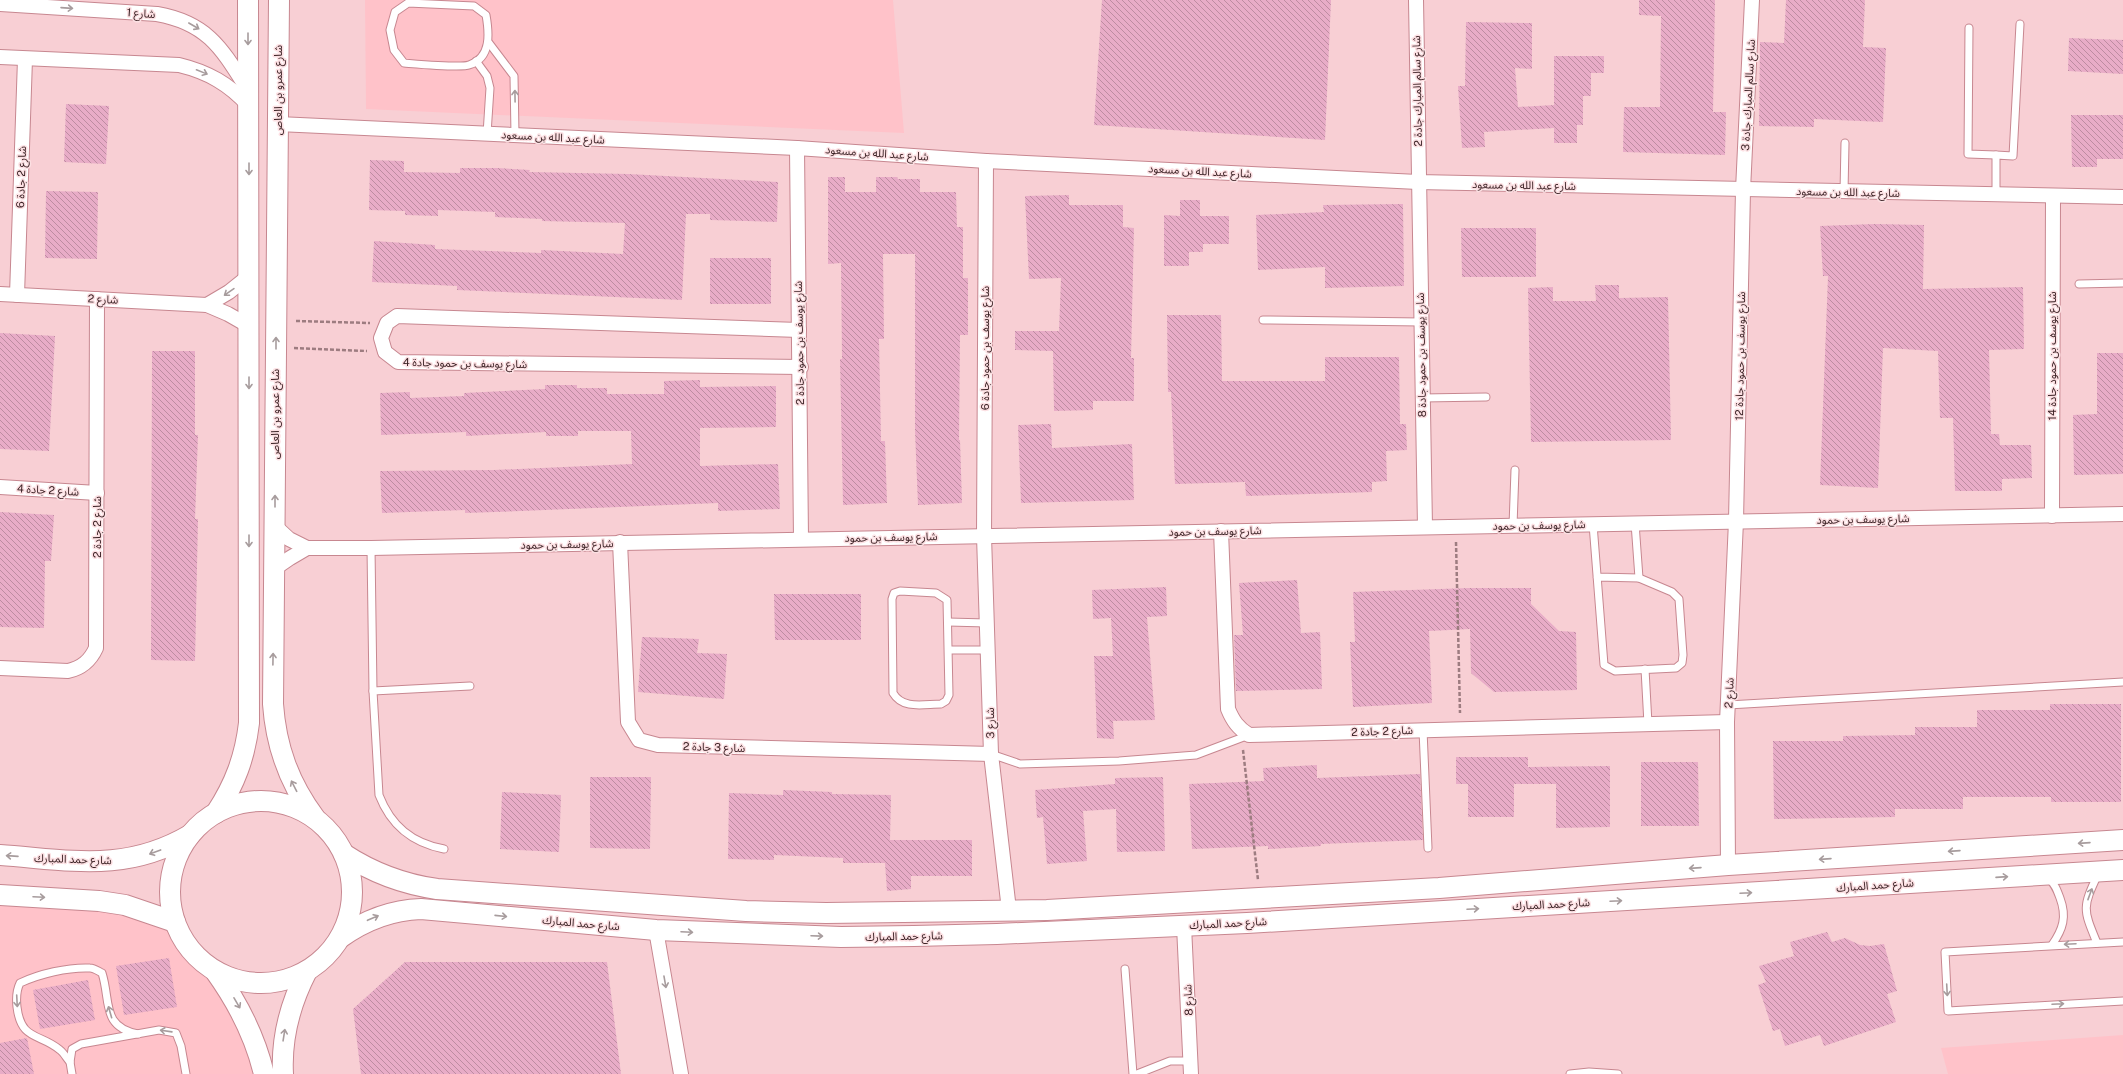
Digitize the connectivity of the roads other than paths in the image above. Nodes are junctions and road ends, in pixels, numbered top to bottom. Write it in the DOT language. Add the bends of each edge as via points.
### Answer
graph roads {
  1 [pos="248,0"];
  2 [pos="279,0"];
  3 [pos="1416,0"];
  4 [pos="1752,0"];
  5 [pos="0,4"];
  6 [pos="2020,24"];
  7 [pos="1969,28"];
  8 [pos="489,43"];
  9 [pos="0,58"];
  10 [pos="25,59"];
  11 [pos="476,61"];
  12 [pos="249,99"];
  13 [pos="278,124"];
  14 [pos="487,134"];
  15 [pos="515,135"];
  16 [pos="1845,144"];
  17 [pos="797,148"];
  18 [pos="1996,155"];
  19 [pos="986,161"];
  20 [pos="1418,182"];
  21 [pos="1743,190"];
  22 [pos="1844,192"];
  23 [pos="1996,195"];
  24 [pos="2053,196"];
  25 [pos="2123,196"];
  26 [pos="249,276"];
  27 [pos="2123,283"];
  28 [pos="2078,284"];
  29 [pos="0,294"];
  30 [pos="17,295"];
  31 [pos="96,299"];
  32 [pos="207,305"];
  33 [pos="1263,320"];
  34 [pos="1421,322"];
  35 [pos="249,326"];
  36 [pos="799,330"];
  37 [pos="801,367"];
  38 [pos="1486,397"];
  39 [pos="1422,398"];
  40 [pos="1515,470"];
  41 [pos="0,487"];
  42 [pos="97,493"];
  43 [pos="2123,514"];
  44 [pos="2052,516"];
  45 [pos="1736,521"];
  46 [pos="1635,523"];
  47 [pos="1593,524"];
  48 [pos="274,526"];
  49 [pos="1513,526"];
  50 [pos="1425,527"];
  51 [pos="1221,531"];
  52 [pos="984,536"];
  53 [pos="801,539"];
  54 [pos="620,542"];
  55 [pos="307,548"];
  56 [pos="371,548"];
  57 [pos="274,569"];
  58 [pos="1597,577"];
  59 [pos="1638,578"];
  60 [pos="948,622"];
  61 [pos="987,623"];
  62 [pos="949,650"];
  63 [pos="988,650"];
  64 [pos="0,668"];
  65 [pos="1645,670"];
  66 [pos="2123,682"];
  67 [pos="470,686"];
  68 [pos="373,691"];
  69 [pos="1728,705"];
  70 [pos="1728,722"];
  71 [pos="1648,724"];
  72 [pos="1423,730"];
  73 [pos="1246,736"];
  74 [pos="991,754"];
  75 [pos="216,813"];
  76 [pos="314,818"];
  77 [pos="190,835"];
  78 [pos="2123,840"];
  79 [pos="1428,848"];
  80 [pos="444,849"];
  81 [pos="344,854"];
  82 [pos="0,855"];
  83 [pos="1728,865"];
  84 [pos="2123,870"];
  85 [pos="2099,872"];
  86 [pos="2045,874"];
  87 [pos="0,895"];
  88 [pos="1009,910"];
  89 [pos="175,922"];
  90 [pos="1184,926"];
  91 [pos="656,930"];
  92 [pos="340,938"];
  93 [pos="2123,942"];
  94 [pos="2097,943"];
  95 [pos="2052,945"];
  96 [pos="1125,969"];
  97 [pos="215,971"];
  98 [pos="306,972"];
  99 [pos="2123,1001"];
  100 [pos="138,1034"];
  101 [pos="70,1062"];
  102 [pos="1191,1068"];
  103 [pos="72,1074"];
  104 [pos="186,1074"];
  105 [pos="264,1074"];
  106 [pos="283,1074"];
  107 [pos="681,1074"];
  108 [pos="1133,1074"];
  109 [pos="1137,1074"];
  110 [pos="1570,1074"];
  111 [pos="1618,1074"];
  1 -- 12 [label="main road, one-way"];
  2 -- 13 [label="main road, شارع عمرو بن العاص"];
  3 -- 20 [label="street, شارع سالم المبارك جادة 2"];
  4 -- 21 [label="street, شارع سالم المبارك جادة 3"];
  5 -- 12 [label="street, شارع 1, one-way" via="173,16 197,27 225,52"];
  6 -- 18 [label="lane" via="2013,156"];
  7 -- 18 [label="lane" via="1968,154"];
  8 -- 11 [label="lane"];
  8 -- 11 [label="lane" via="486,15 474,6 408,3 396,12 390,30 394,50 404,63 469,65"];
  15 -- 8 [label="lane, one-way" via="514,76"];
  9 -- 10 [label="street"];
  10 -- 12 [label="street, one-way" via="165,63 192,68 217,79"];
  10 -- 30 [label="street, شارع 2 جادة 6"];
  11 -- 14 [label="lane" via="487,76 490,88"];
  12 -- 26 [label="main road, one-way"];
  13 -- 14 [label="street, شارع عبد الله بن مسعود"];
  48 -- 13 [label="main road, شارع عمرو بن العاص, one-way"];
  14 -- 15 [label="street, شارع عبد الله بن مسعود"];
  15 -- 17 [label="street, شارع عبد الله بن مسعود"];
  16 -- 22 [label="lane"];
  17 -- 19 [label="street, شارع عبد الله بن مسعود"];
  17 -- 36 [label="street, شارع يوسف بن حمود جادة 2"];
  18 -- 23 [label="lane"];
  19 -- 20 [label="street, شارع عبد الله بن مسعود"];
  19 -- 52 [label="street, شارع يوسف بن حمود جادة 6"];
  20 -- 21 [label="street, شارع عبد الله بن مسعود"];
  20 -- 34 [label="street, شارع يوسف بن حمود جادة 8"];
  21 -- 22 [label="street, شارع عبد الله بن مسعود"];
  21 -- 45 [label="street, شارع يوسف بن حمود جادة 12"];
  22 -- 23 [label="street, شارع عبد الله بن مسعود"];
  23 -- 24 [label="street, شارع عبد الله بن مسعود"];
  24 -- 25 [label="street, شارع عبد الله بن مسعود"];
  24 -- 44 [label="street, شارع يوسف بن حمود جادة 14"];
  26 -- 32 [label="street, one-way"];
  26 -- 35 [label="main road"];
  27 -- 28 [label="lane"];
  29 -- 30 [label="street, شارع 2"];
  30 -- 31 [label="street, شارع 2"];
  31 -- 32 [label="street, شارع 2"];
  31 -- 42 [label="street, شارع 2 جادة 2"];
  32 -- 35 [label="street, شارع 2"];
  33 -- 34 [label="lane"];
  34 -- 39 [label="street, شارع يوسف بن حمود جادة 8"];
  35 -- 75 [label="main road, one-way" via="249,723 247,742 238,773"];
  36 -- 37 [label="street, شارع يوسف بن حمود جادة 2"];
  36 -- 37 [label="street, شارع يوسف بن حمود جادة 4" via="397,316 387,323 381,338 385,352 398,362"];
  37 -- 53 [label="street, شارع يوسف بن حمود جادة 2"];
  38 -- 39 [label="lane"];
  39 -- 50 [label="street, شارع يوسف بن حمود جادة 8"];
  40 -- 49 [label="lane"];
  41 -- 42 [label="street, شارع 2 جادة 4"];
  42 -- 64 [label="street, شارع 2 جادة 2" via="97,641 93,655 83,666 68,671"];
  43 -- 44 [label="street, شارع يوسف بن حمود"];
  44 -- 45 [label="street, شارع يوسف بن حمود"];
  45 -- 46 [label="street, شارع يوسف بن حمود"];
  45 -- 69 [label="street, شارع 2"];
  46 -- 47 [label="street, شارع يوسف بن حمود"];
  46 -- 59 [label="lane"];
  47 -- 49 [label="street, شارع يوسف بن حمود"];
  47 -- 58 [label="lane"];
  48 -- 55 [label="street, شارع يوسف بن حمود" via="289,539"];
  48 -- 57 [label="main road, شارع عمرو بن العاص"];
  49 -- 50 [label="street, شارع يوسف بن حمود"];
  50 -- 51 [label="street, شارع يوسف بن حمود"];
  51 -- 52 [label="street, شارع يوسف بن حمود"];
  51 -- 73 [label="street" via="1228,709 1232,721"];
  52 -- 53 [label="street, شارع يوسف بن حمود"];
  52 -- 61 [label="street, شارع 3"];
  53 -- 54 [label="street, شارع يوسف بن حمود"];
  54 -- 56 [label="street, شارع يوسف بن حمود"];
  54 -- 74 [label="street, شارع 3 جادة 2" via="628,722 639,740 658,746"];
  55 -- 56 [label="street, شارع يوسف بن حمود"];
  55 -- 57 [label="street"];
  56 -- 68 [label="lane"];
  76 -- 57 [label="main road, شارع عمرو بن العاص, one-way" via="302,802 284,765 274,724"];
  58 -- 59 [label="lane"];
  58 -- 65 [label="lane" via="1604,665 1614,671"];
  59 -- 65 [label="lane" via="1672,592 1679,599 1682,662 1676,668"];
  60 -- 61 [label="lane"];
  60 -- 62 [label="lane"];
  60 -- 62 [label="lane" via="946,600 942,596 936,593 894,593 893,693 897,700 904,704 941,704 946,701 949,695"];
  61 -- 63 [label="street, شارع 3"];
  62 -- 63 [label="lane"];
  63 -- 74 [label="street, شارع 3"];
  65 -- 71 [label="lane"];
  66 -- 69 [label="lane"];
  67 -- 68 [label="lane"];
  68 -- 80 [label="lane" via="379,795 383,807 398,828 408,836"];
  69 -- 70 [label="street, شارع 2"];
  70 -- 71 [label="street, شارع 2 جادة 2"];
  70 -- 83 [label="street, شارع 2"];
  71 -- 72 [label="street, شارع 2 جادة 2"];
  72 -- 73 [label="street, شارع 2 جادة 2"];
  72 -- 79 [label="lane"];
  73 -- 74 [label="lane" via="1196,755 1020,764"];
  74 -- 88 [label="street, شارع 3"];
  75 -- 76 [label="main road" via="244,803 274,802 302,811"];
  75 -- 77 [label="main road"];
  76 -- 81 [label="main road" via="336,840"];
  77 -- 82 [label="main road, شارع حمد المبارك, one-way" via="157,852 122,860 92,862"];
  77 -- 89 [label="main road" via="181,848 171,877 170,900"];
  78 -- 83 [label="main road, شارع حمد المبارك, one-way"];
  81 -- 88 [label="main road, شارع حمد المبارك" via="379,874 417,886 437,889 746,911 826,913"];
  81 -- 92 [label="main road" via="349,867 352,896 351,911"];
  83 -- 88 [label="main road, شارع حمد المبارك, one-way" via="1439,888"];
  84 -- 85 [label="main road, شارع حمد المبارك"];
  85 -- 86 [label="main road, شارع حمد المبارك"];
  94 -- 85 [label="lane, one-way" via="2085,910"];
  90 -- 86 [label="main road, شارع حمد المبارك, one-way"];
  86 -- 95 [label="lane" via="2055,884 2064,908 2065,920 2062,931"];
  87 -- 89 [label="main road, one-way" via="99,901 144,911"];
  89 -- 97 [label="main road" via="191,950"];
  91 -- 90 [label="main road, شارع حمد المبارك, one-way" via="841,937 997,934"];
  90 -- 102 [label="street, شارع 8"];
  92 -- 91 [label="main road, شارع حمد المبارك, one-way" via="378,916 422,908"];
  91 -- 107 [label="street, one-way"];
  92 -- 98 [label="main road" via="320,962"];
  93 -- 94 [label="lane"];
  94 -- 95 [label="lane, one-way"];
  95 -- 99 [label="lane, one-way" via="1945,952 1948,1010"];
  96 -- 108 [label="lane"];
  97 -- 98 [label="main road" via="245,982 261,983 276,982"];
  97 -- 105 [label="main road, one-way" via="242,1012"];
  106 -- 98 [label="main road, one-way" via="286,1023"];
  100 -- 101 [label="lane" via="81,1044 72,1049"];
  100 -- 101 [label="lane, one-way" via="128,1032 114,1023 109,1012 102,973 92,968 58,972 30,978 20,983 16,990 20,1023 26,1032 61,1050"];
  104 -- 100 [label="lane, one-way" via="176,1033 159,1030"];
  101 -- 103 [label="lane"];
  102 -- 109 [label="lane" via="1170,1061"];
  110 -- 111 [label="lane"];
}
